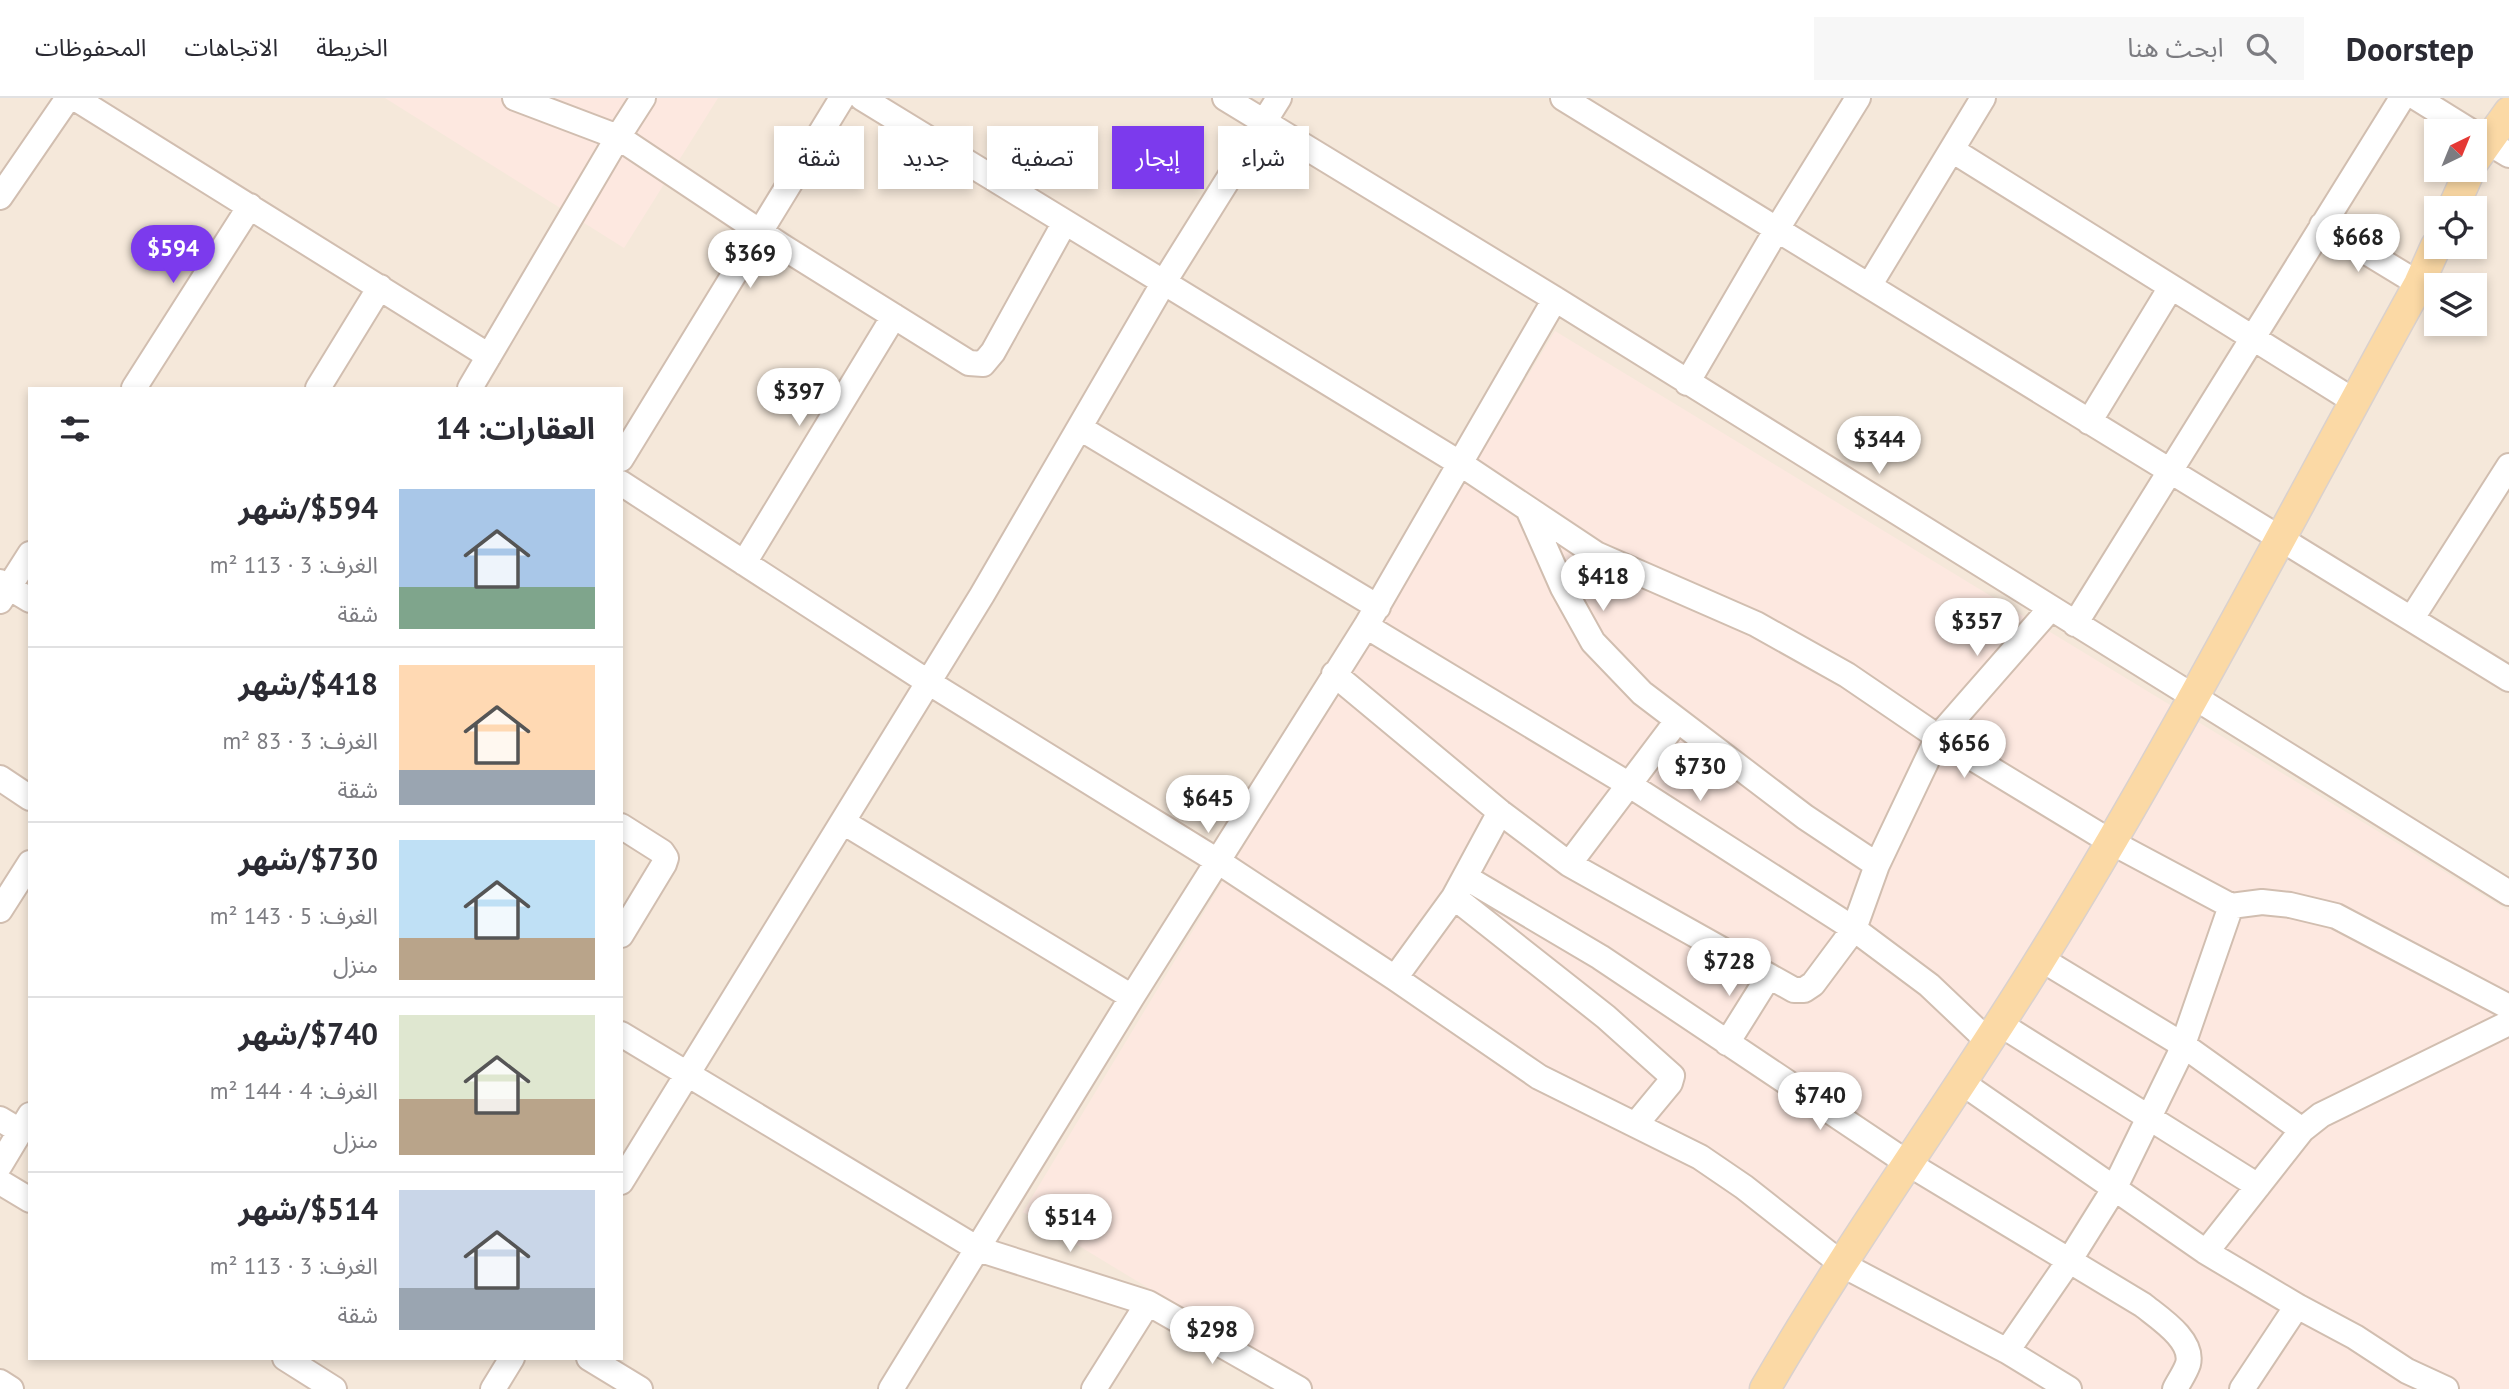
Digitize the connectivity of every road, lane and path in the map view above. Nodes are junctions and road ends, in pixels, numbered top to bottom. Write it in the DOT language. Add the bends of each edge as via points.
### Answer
graph roads {
  1 [pos="68,98"];
  2 [pos="75,98"];
  3 [pos="515,98"];
  4 [pos="643,98"];
  5 [pos="842,98"];
  6 [pos="862,98"];
  7 [pos="1225,98"];
  8 [pos="1279,98"];
  9 [pos="1563,98"];
  10 [pos="1858,98"];
  11 [pos="1983,98"];
  12 [pos="2402,98"];
  13 [pos="2417,98"];
  14 [pos="2509,112"];
  15 [pos="2446,119"];
  16 [pos="1265,122"];
  17 [pos="618,137"];
  18 [pos="2487,140"];
  19 [pos="1952,150"];
  20 [pos="0,197"];
  21 [pos="250,206"];
  22 [pos="1065,222"];
  23 [pos="2322,225"];
  24 [pos="1777,229"];
  25 [pos="759,232"];
  26 [pos="2430,259"];
  27 [pos="1164,282"];
  28 [pos="2418,285"];
  29 [pos="1869,286"];
  30 [pos="380,287"];
  31 [pos="2171,287"];
  32 [pos="1555,299"];
  33 [pos="894,316"];
  34 [pos="2252,335"];
  35 [pos="489,356"];
  36 [pos="1687,383"];
  37 [pos="135,387"];
  38 [pos="319,387"];
  39 [pos="473,387"];
  40 [pos="2354,401"];
  41 [pos="2089,422"];
  42 [pos="1080,428"];
  43 [pos="623,456"];
  44 [pos="1461,464"];
  45 [pos="2170,473"];
  46 [pos="2507,474"];
  47 [pos="623,484"];
  48 [pos="1527,509"];
  49 [pos="2280,539"];
  50 [pos="28,557"];
  51 [pos="744,563"];
  52 [pos="3,590"];
  53 [pos="28,599"];
  54 [pos="2050,608"];
  55 [pos="1372,616"];
  56 [pos="2412,618"];
  57 [pos="2075,624"];
  58 [pos="1334,674"];
  59 [pos="2509,679"];
  60 [pos="928,682"];
  61 [pos="2192,697"];
  62 [pos="1677,721"];
  63 [pos="1938,737"];
  64 [pos="0,778"];
  65 [pos="1628,784"];
  66 [pos="28,797"];
  67 [pos="1500,812"];
  68 [pos="843,822"];
  69 [pos="623,827"];
  70 [pos="2110,842"];
  71 [pos="1219,862"];
  72 [pos="1569,864"];
  73 [pos="1877,865"];
  74 [pos="28,866"];
  75 [pos="1460,887"];
  76 [pos="2509,893"];
  77 [pos="2231,906"];
  78 [pos="0,910"];
  79 [pos="1854,929"];
  80 [pos="623,932"];
  81 [pos="2041,959"];
  82 [pos="1769,976"];
  83 [pos="1395,978"];
  84 [pos="1132,997"];
  85 [pos="2509,1007"];
  86 [pos="2509,1023"];
  87 [pos="1994,1032"];
  88 [pos="623,1035"];
  89 [pos="1727,1043"];
  90 [pos="2183,1045"];
  91 [pos="688,1074"];
  92 [pos="1961,1082"];
  93 [pos="2148,1118"];
  94 [pos="17,1122"];
  95 [pos="1636,1124"];
  96 [pos="2302,1130"];
  97 [pos="1909,1164"];
  98 [pos="0,1165"];
  99 [pos="623,1179"];
  100 [pos="0,1182"];
  101 [pos="2258,1186"];
  102 [pos="2114,1189"];
  103 [pos="28,1199"];
  104 [pos="978,1249"];
  105 [pos="2206,1252"];
  106 [pos="2069,1261"];
  107 [pos="1843,1265"];
  108 [pos="1148,1303"];
  109 [pos="2297,1306"];
  110 [pos="2007,1351"];
  111 [pos="288,1360"];
  112 [pos="511,1360"];
  113 [pos="592,1360"];
  114 [pos="0,1382"];
  115 [pos="11,1389"];
  116 [pos="334,1389"];
  117 [pos="493,1389"];
  118 [pos="640,1389"];
  119 [pos="891,1389"];
  120 [pos="1094,1389"];
  121 [pos="1299,1389"];
  122 [pos="1765,1389"];
  123 [pos="2069,1389"];
  124 [pos="2175,1389"];
  125 [pos="2242,1389"];
  126 [pos="2446,1389"];
  1 -- 20 [label="street"];
  2 -- 21 [label="street"];
  3 -- 17 [label="street"];
  4 -- 17 [label="street"];
  5 -- 25 [label="street"];
  6 -- 22 [label="street"];
  7 -- 16 [label="street"];
  8 -- 16 [label="street"];
  9 -- 24 [label="street"];
  10 -- 24 [label="street"];
  11 -- 19 [label="street"];
  12 -- 23 [label="street"];
  13 -- 15 [label="street"];
  14 -- 18 [label="main road"];
  16 -- 27 [label="street"];
  16 -- 32 [label="street"];
  17 -- 25 [label="street"];
  17 -- 35 [label="street"];
  19 -- 29 [label="street"];
  19 -- 31 [label="street"];
  21 -- 30 [label="street"];
  21 -- 37 [label="street"];
  22 -- 27 [label="street"];
  22 -- 33 [label="street" via="983,364 969,363"];
  23 -- 28 [label="street"];
  23 -- 34 [label="street"];
  24 -- 29 [label="street"];
  24 -- 36 [label="street"];
  25 -- 33 [label="street"];
  25 -- 43 [label="street"];
  26 -- 28 [label="main road"];
  27 -- 42 [label="street"];
  27 -- 44 [label="street"];
  28 -- 40 [label="main road"];
  29 -- 41 [label="street"];
  30 -- 35 [label="street"];
  30 -- 38 [label="street"];
  31 -- 34 [label="street"];
  31 -- 41 [label="street"];
  32 -- 36 [label="street"];
  32 -- 44 [label="street"];
  33 -- 51 [label="street"];
  34 -- 40 [label="street"];
  34 -- 45 [label="street"];
  35 -- 39 [label="street"];
  36 -- 54 [label="street"];
  40 -- 49 [label="main road"];
  41 -- 45 [label="street"];
  42 -- 55 [label="street"];
  42 -- 60 [label="street"];
  44 -- 48 [label="street"];
  44 -- 55 [label="street"];
  45 -- 49 [label="street"];
  45 -- 57 [label="street"];
  46 -- 56 [label="street"];
  47 -- 51 [label="street"];
  48 -- 62 [label="street" via="1594,642 1642,693"];
  48 -- 63 [label="street" via="1606,560 1756,624 1847,675"];
  49 -- 56 [label="street"];
  49 -- 61 [label="main road"];
  50 -- 52 [label="street"];
  51 -- 60 [label="street"];
  52 -- 53 [label="street"];
  54 -- 57 [label="street"];
  54 -- 63 [label="street"];
  55 -- 58 [label="street"];
  55 -- 65 [label="street"];
  56 -- 59 [label="street"];
  57 -- 61 [label="street"];
  58 -- 67 [label="street"];
  58 -- 71 [label="street"];
  60 -- 68 [label="street"];
  60 -- 71 [label="street"];
  61 -- 70 [label="main road"];
  61 -- 76 [label="street"];
  62 -- 65 [label="street"];
  62 -- 73 [label="street"];
  63 -- 70 [label="street"];
  63 -- 73 [label="street"];
  64 -- 66 [label="street"];
  65 -- 72 [label="street"];
  65 -- 79 [label="street"];
  67 -- 72 [label="street"];
  67 -- 75 [label="street"];
  68 -- 84 [label="street"];
  68 -- 91 [label="street"];
  69 -- 80 [label="street" via="666,858"];
  70 -- 77 [label="street"];
  70 -- 81 [label="main road"];
  71 -- 83 [label="street"];
  71 -- 84 [label="street"];
  72 -- 82 [label="street"];
  73 -- 79 [label="street"];
  74 -- 78 [label="street"];
  75 -- 83 [label="street"];
  75 -- 89 [label="street" via="1600,957"];
  75 -- 95 [label="street" via="1672,1076"];
  77 -- 85 [label="street" via="2262,902 2336,916"];
  77 -- 90 [label="street"];
  79 -- 82 [label="street" via="1804,990 1794,990"];
  79 -- 87 [label="street"];
  81 -- 87 [label="main road"];
  81 -- 90 [label="street"];
  82 -- 89 [label="street"];
  83 -- 95 [label="street" via="1539,1077"];
  84 -- 104 [label="street"];
  86 -- 96 [label="street" via="2321,1115"];
  87 -- 92 [label="main road"];
  87 -- 93 [label="street"];
  88 -- 91 [label="street"];
  89 -- 97 [label="street"];
  90 -- 93 [label="street"];
  90 -- 96 [label="street"];
  91 -- 99 [label="street"];
  91 -- 104 [label="street"];
  92 -- 97 [label="main road"];
  92 -- 102 [label="street"];
  93 -- 101 [label="street"];
  93 -- 102 [label="street"];
  94 -- 98 [label="street"];
  95 -- 107 [label="street" via="1700,1157"];
  96 -- 101 [label="street"];
  97 -- 106 [label="street"];
  97 -- 107 [label="main road"];
  100 -- 103 [label="street"];
  101 -- 105 [label="street"];
  102 -- 105 [label="street"];
  102 -- 106 [label="street"];
  104 -- 108 [label="street"];
  104 -- 119 [label="street"];
  105 -- 109 [label="street"];
  106 -- 110 [label="street"];
  106 -- 124 [label="street" via="2143,1305 2180,1339 2188,1351 2188,1363"];
  107 -- 110 [label="street"];
  107 -- 122 [label="main road"];
  108 -- 120 [label="street"];
  108 -- 121 [label="street"];
  109 -- 125 [label="street"];
  109 -- 126 [label="street"];
  110 -- 123 [label="street"];
  111 -- 116 [label="street"];
  112 -- 117 [label="street"];
  113 -- 118 [label="street"];
  114 -- 115 [label="street"];
}
